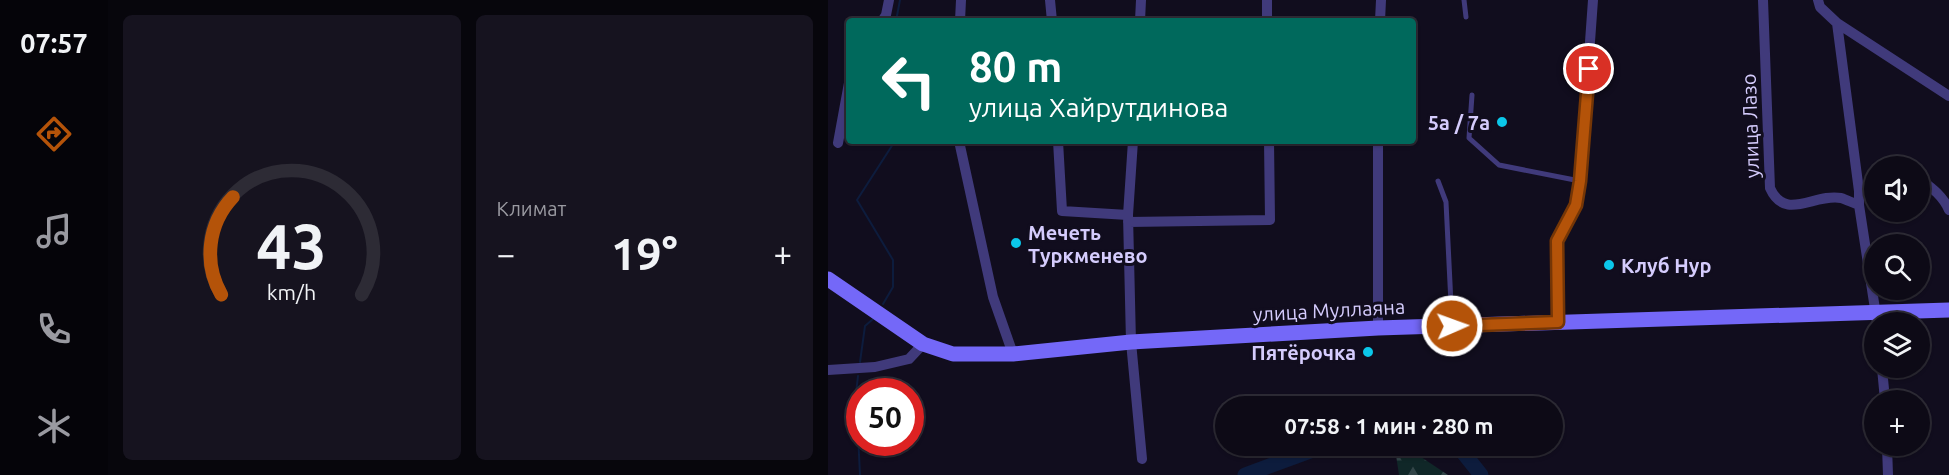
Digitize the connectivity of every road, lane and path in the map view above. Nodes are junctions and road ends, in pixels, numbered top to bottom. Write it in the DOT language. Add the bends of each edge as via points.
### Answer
graph roads {
  1 [pos="889,0"];
  2 [pos="961,0"];
  3 [pos="1050,0"];
  4 [pos="1141,0"];
  5 [pos="1267,0"];
  6 [pos="1381,0"];
  7 [pos="1464,0"];
  8 [pos="1593,0"];
  9 [pos="1764,0"];
  10 [pos="1818,0"];
  11 [pos="1466,17"];
  12 [pos="884,18"];
  13 [pos="960,18"];
  14 [pos="1052,18"];
  15 [pos="1140,18"];
  16 [pos="1267,18"];
  17 [pos="1380,18"];
  18 [pos="1837,23"];
  19 [pos="1472,95"];
  20 [pos="1949,96"];
  21 [pos="846,99"];
  22 [pos="838,143"];
  23 [pos="960,144"];
  24 [pos="1058,144"];
  25 [pos="1132,144"];
  26 [pos="1269,144"];
  27 [pos="1378,144"];
  28 [pos="1580,181"];
  29 [pos="1438,182"];
  30 [pos="1930,187"];
  31 [pos="1864,189"];
  32 [pos="1859,191"];
  33 [pos="1859,205"];
  34 [pos="1949,210"];
  35 [pos="1128,218"];
  36 [pos="828,279"];
  37 [pos="1949,310"];
  38 [pos="1876,312"];
  39 [pos="1928,312"];
  40 [pos="1864,317"];
  41 [pos="1558,322"];
  42 [pos="1452,326"];
  43 [pos="1377,328"];
  44 [pos="1131,342"];
  45 [pos="924,344"];
  46 [pos="1013,354"];
  47 [pos="828,370"];
  48 [pos="1887,456"];
  49 [pos="1142,459"];
  50 [pos="1888,475"];
  1 -- 12 [label="street"];
  2 -- 13 [label="street"];
  3 -- 14 [label="street"];
  4 -- 15 [label="street"];
  5 -- 16 [label="street"];
  6 -- 17 [label="street"];
  7 -- 11 [label="lane"];
  8 -- 28 [label="street"];
  9 -- 33 [label="street, улица Лазо" via="1770,188 1787,206 1840,198"];
  10 -- 18 [label="street"];
  18 -- 20 [label="street"];
  18 -- 32 [label="street"];
  19 -- 28 [label="lane" via="1469,138 1499,165"];
  21 -- 22 [label="street"];
  23 -- 46 [label="street" via="993,297"];
  24 -- 35 [label="street" via="1062,211"];
  25 -- 35 [label="street"];
  26 -- 35 [label="street" via="1270,220"];
  27 -- 43 [label="street"];
  28 -- 41 [label="street" via="1576,205 1557,241"];
  29 -- 42 [label="lane" via="1446,202"];
  30 -- 34 [label="street"];
  31 -- 32 [label="street"];
  32 -- 33 [label="street"];
  33 -- 38 [label="street"];
  35 -- 44 [label="street"];
  36 -- 45 [label="main road, улица Муллаяна"];
  37 -- 39 [label="main road, улица Муллаяна"];
  40 -- 41 [label="main road, улица Муллаяна"];
  41 -- 42 [label="main road, улица Муллаяна"];
  42 -- 43 [label="main road, улица Муллаяна"];
  43 -- 44 [label="main road, улица Муллаяна"];
  44 -- 46 [label="main road, улица Муллаяна"];
  44 -- 49 [label="street"];
  45 -- 46 [label="main road, улица Муллаяна" via="953,354"];
  45 -- 47 [label="street" via="909,359 875,367"];
  48 -- 50 [label="street"];
}
